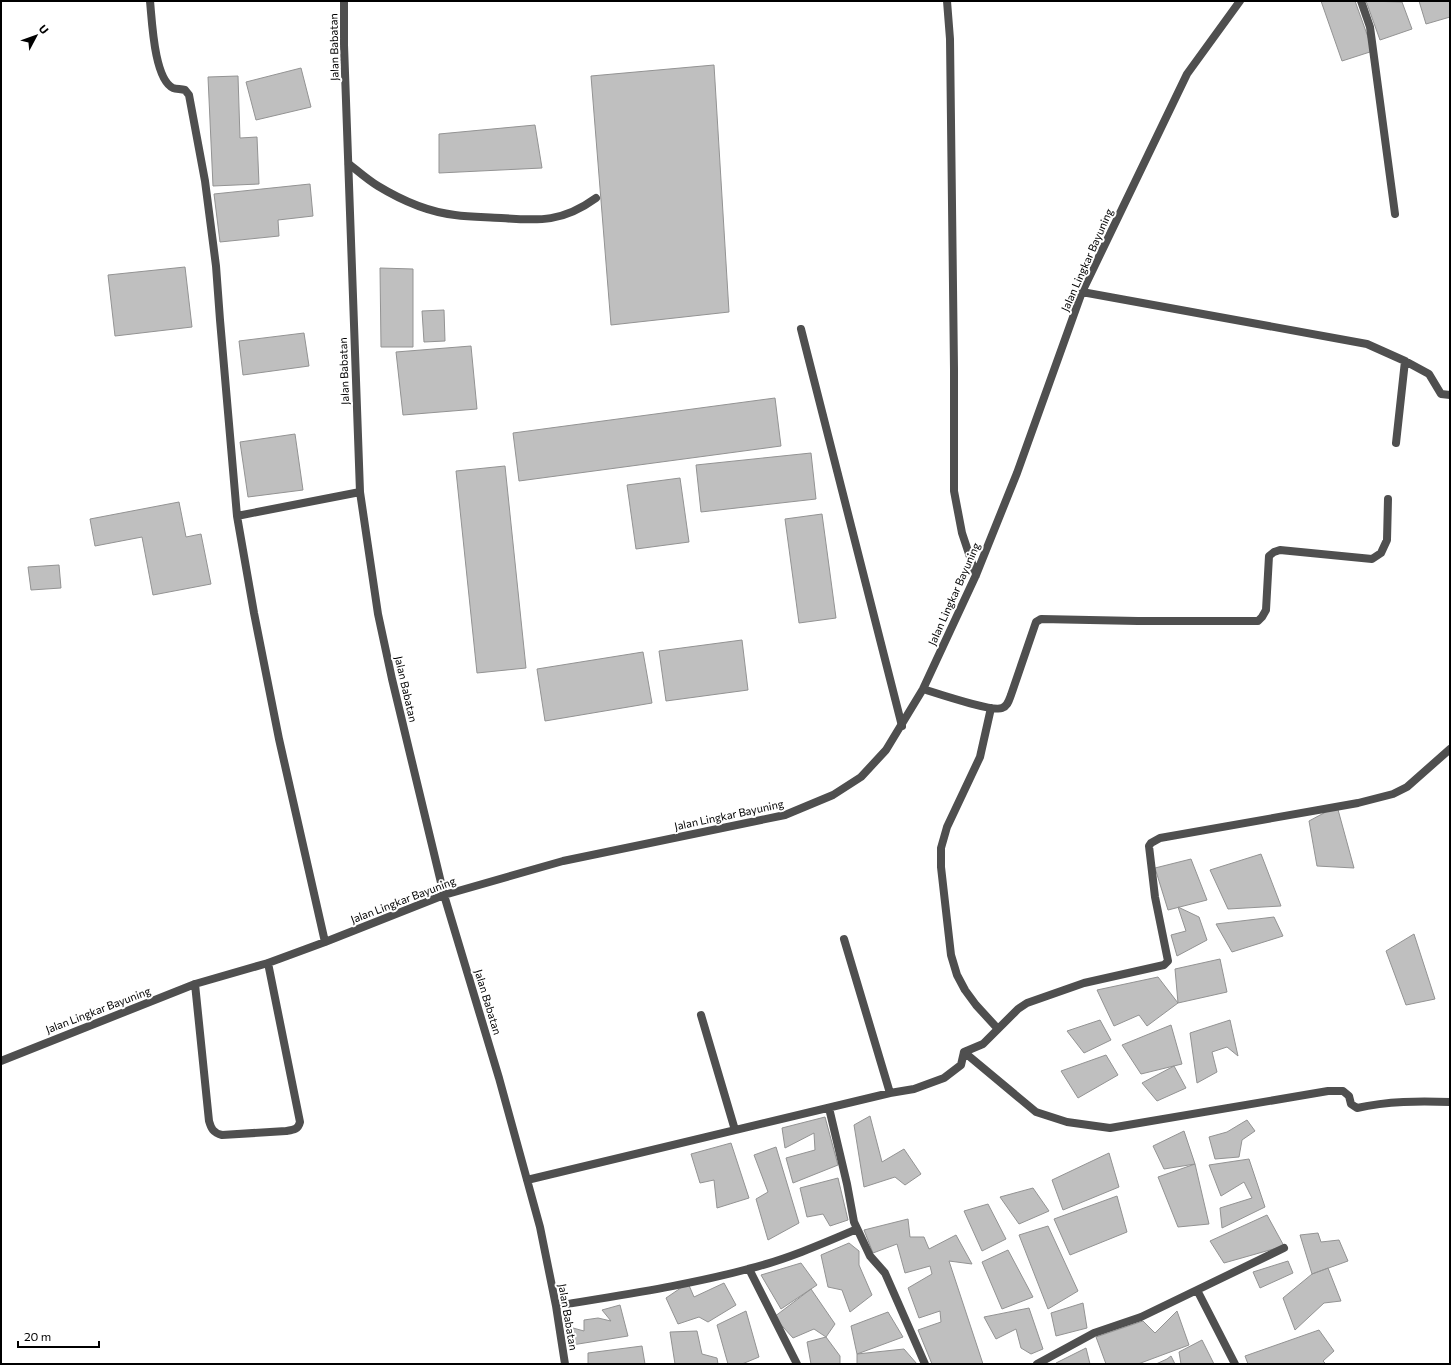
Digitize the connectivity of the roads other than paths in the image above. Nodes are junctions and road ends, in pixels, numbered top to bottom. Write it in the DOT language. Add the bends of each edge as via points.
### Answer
graph roads {
  1 [pos="150,1"];
  2 [pos="344,1"];
  3 [pos="947,1"];
  4 [pos="1240,1"];
  5 [pos="1361,1"];
  6 [pos="349,164"];
  7 [pos="596,198"];
  8 [pos="1395,214"];
  9 [pos="1082,292"];
  10 [pos="801,329"];
  11 [pos="1405,361"];
  12 [pos="1450,395"];
  13 [pos="1396,443"];
  14 [pos="360,492"];
  15 [pos="1388,499"];
  16 [pos="237,516"];
  17 [pos="976,575"];
  18 [pos="923,690"];
  19 [pos="991,708"];
  20 [pos="902,726"];
  21 [pos="1450,749"];
  22 [pos="444,895"];
  23 [pos="844,939"];
  24 [pos="325,942"];
  25 [pos="268,962"];
  26 [pos="195,984"];
  27 [pos="701,1015"];
  28 [pos="998,1029"];
  29 [pos="964,1052"];
  30 [pos="1,1060"];
  31 [pos="890,1093"];
  32 [pos="1450,1102"];
  33 [pos="830,1108"];
  34 [pos="735,1130"];
  35 [pos="527,1180"];
  36 [pos="857,1229"];
  37 [pos="1284,1248"];
  38 [pos="749,1269"];
  39 [pos="1197,1290"];
  40 [pos="556,1306"];
  41 [pos="565,1364"];
  42 [pos="797,1364"];
  43 [pos="925,1364"];
  44 [pos="1037,1364"];
  45 [pos="1235,1364"];
  1 -- 16 [label="street" via="158,64 169,84 173,88 185,90 189,95 205,180 216,266"];
  2 -- 6 [label="street, Jalan Babatan"];
  3 -- 17 [label="street" via="950,39 954,491 962,533"];
  4 -- 9 [label="street, Jalan Lingkar Bayuning" via="1187,74"];
  5 -- 8 [label="street" via="1370,27"];
  6 -- 7 [label="street" via="389,192 427,208 455,215 534,220 573,213"];
  6 -- 14 [label="street, Jalan Babatan"];
  9 -- 11 [label="street" via="1366,344"];
  9 -- 17 [label="street, Jalan Lingkar Bayuning" via="1020,466"];
  10 -- 20 [label="street"];
  11 -- 12 [label="street" via="1429,374 1441,394"];
  11 -- 13 [label="street"];
  14 -- 16 [label="street"];
  14 -- 22 [label="street, Jalan Babatan" via="378,614"];
  15 -- 19 [label="street" via="1387,540 1381,553 1372,560 1280,550 1269,556 1266,610 1258,621 1041,619 1036,622 1007,704 1004,708"];
  16 -- 24 [label="street" via="279,739"];
  17 -- 18 [label="street, Jalan Lingkar Bayuning"];
  18 -- 19 [label="street"];
  18 -- 20 [label="street, Jalan Lingkar Bayuning"];
  19 -- 28 [label="street" via="980,758 947,826 941,848 941,867 951,955 957,975 976,1005"];
  20 -- 22 [label="street, Jalan Lingkar Bayuning" via="886,750 861,777 833,795 785,815 563,861"];
  21 -- 28 [label="street" via="1407,787 1393,794 1358,803 1160,838 1153,842 1149,846 1156,904 1168,961 1164,965 1084,983 1033,1001 1018,1009"];
  22 -- 24 [label="street, Jalan Lingkar Bayuning"];
  22 -- 35 [label="street, Jalan Babatan"];
  23 -- 31 [label="street"];
  24 -- 25 [label="street, Jalan Lingkar Bayuning"];
  25 -- 26 [label="street, Jalan Lingkar Bayuning"];
  25 -- 26 [label="street" via="300,1122 296,1129 222,1135 211,1128"];
  26 -- 30 [label="street, Jalan Lingkar Bayuning"];
  27 -- 34 [label="street"];
  28 -- 29 [label="street" via="983,1044"];
  29 -- 31 [label="street" via="961,1065 944,1078 914,1089"];
  29 -- 32 [label="street" via="1036,1112 1067,1122 1110,1128 1328,1091 1343,1091 1349,1096 1351,1104 1357,1108 1416,1100"];
  31 -- 33 [label="street"];
  33 -- 34 [label="street"];
  33 -- 36 [label="street"];
  34 -- 35 [label="street"];
  35 -- 40 [label="street, Jalan Babatan" via="540,1227"];
  36 -- 38 [label="street"];
  36 -- 43 [label="street" via="870,1256 885,1273"];
  37 -- 39 [label="street"];
  38 -- 40 [label="street" via="667,1287"];
  38 -- 42 [label="street"];
  39 -- 44 [label="street" via="1141,1317 1094,1333"];
  39 -- 45 [label="street"];
  40 -- 41 [label="street, Jalan Babatan"];
}
